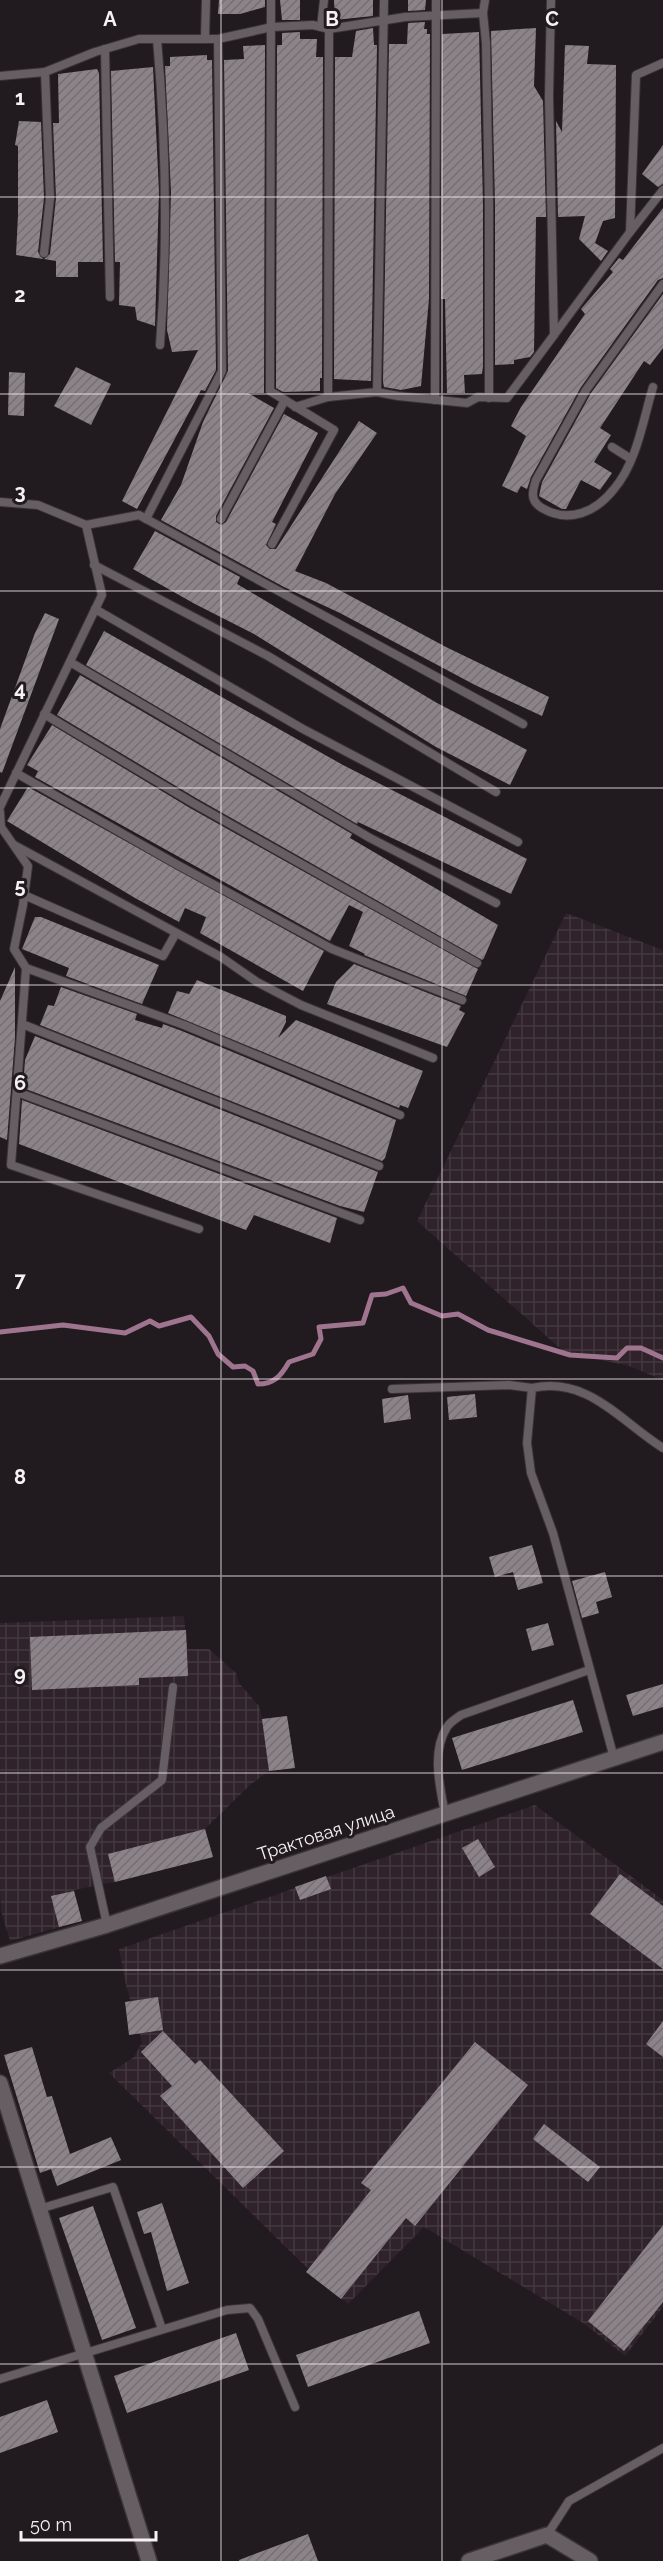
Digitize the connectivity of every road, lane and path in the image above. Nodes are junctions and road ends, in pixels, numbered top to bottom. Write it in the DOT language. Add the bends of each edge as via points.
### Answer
graph roads {
  1 [pos="206,0"];
  2 [pos="271,0"];
  3 [pos="324,0"];
  4 [pos="384,0"];
  5 [pos="436,0"];
  6 [pos="485,0"];
  7 [pos="551,0"];
  8 [pos="483,13"];
  9 [pos="436,16"];
  10 [pos="384,21"];
  11 [pos="272,27"];
  12 [pos="325,28"];
  13 [pos="157,39"];
  14 [pos="205,39"];
  15 [pos="218,39"];
  16 [pos="105,49"];
  17 [pos="663,63"];
  18 [pos="45,72"];
  19 [pos="0,76"];
  20 [pos="663,190"];
  21 [pos="630,232"];
  22 [pos="44,253"];
  23 [pos="663,284"];
  24 [pos="110,297"];
  25 [pos="554,335"];
  26 [pos="160,345"];
  27 [pos="653,387"];
  28 [pos="377,392"];
  29 [pos="328,397"];
  30 [pos="489,398"];
  31 [pos="285,400"];
  32 [pos="435,400"];
  33 [pos="296,406"];
  34 [pos="612,447"];
  35 [pos="631,459"];
  36 [pos="0,502"];
  37 [pos="146,519"];
  38 [pos="221,519"];
  39 [pos="86,525"];
  40 [pos="272,544"];
  41 [pos="94,564"];
  42 [pos="95,609"];
  43 [pos="70,662"];
  44 [pos="45,714"];
  45 [pos="523,724"];
  46 [pos="16,773"];
  47 [pos="496,792"];
  48 [pos="0,807"];
  49 [pos="0,812"];
  50 [pos="518,842"];
  51 [pos="13,844"];
  52 [pos="24,895"];
  53 [pos="496,903"];
  54 [pos="176,933"];
  55 [pos="477,963"];
  56 [pos="26,968"];
  57 [pos="462,1000"];
  58 [pos="22,1024"];
  59 [pos="433,1058"];
  60 [pos="17,1092"];
  61 [pos="400,1115"];
  62 [pos="379,1166"];
  63 [pos="360,1220"];
  64 [pos="199,1228"];
  65 [pos="532,1388"];
  66 [pos="392,1389"];
  67 [pos="663,1448"];
  68 [pos="589,1670"];
  69 [pos="173,1687"];
  70 [pos="663,1742"];
  71 [pos="614,1758"];
  72 [pos="445,1814"];
  73 [pos="107,1926"];
  74 [pos="0,1956"];
  75 [pos="0,2082"];
  76 [pos="39,2209"];
  77 [pos="162,2329"];
  78 [pos="83,2353"];
  79 [pos="0,2379"];
  80 [pos="295,2407"];
  81 [pos="663,2448"];
  82 [pos="547,2535"];
  83 [pos="149,2561"];
  84 [pos="469,2561"];
  85 [pos="590,2561"];
  1 -- 14 [label="lane"];
  2 -- 11 [label="lane"];
  3 -- 12 [label="lane"];
  4 -- 10 [label="lane"];
  5 -- 9 [label="lane"];
  6 -- 8 [label="lane"];
  7 -- 25 [label="lane"];
  8 -- 9 [label="lane"];
  8 -- 30 [label="lane" via="489,194"];
  9 -- 10 [label="lane"];
  9 -- 32 [label="lane"];
  10 -- 12 [label="lane"];
  10 -- 28 [label="lane"];
  11 -- 12 [label="lane"];
  11 -- 15 [label="lane"];
  11 -- 31 [label="lane" via="270,391"];
  12 -- 29 [label="lane"];
  13 -- 14 [label="lane"];
  13 -- 16 [label="lane" via="139,39"];
  13 -- 26 [label="lane" via="166,275"];
  14 -- 15 [label="lane"];
  15 -- 37 [label="lane" via="222,371"];
  16 -- 18 [label="lane"];
  16 -- 24 [label="lane"];
  17 -- 21 [label="lane" via="636,75"];
  18 -- 19 [label="lane"];
  18 -- 22 [label="lane" via="50,198"];
  20 -- 21 [label="lane"];
  21 -- 25 [label="lane"];
  23 -- 35 [label="lane" via="586,390 536,480 532,498 536,504 564,517 589,510 616,488"];
  25 -- 30 [label="lane" via="507,398"];
  27 -- 35 [label="lane"];
  28 -- 29 [label="lane"];
  28 -- 32 [label="lane"];
  29 -- 33 [label="lane"];
  30 -- 32 [label="lane" via="478,397 467,403"];
  31 -- 33 [label="lane"];
  31 -- 38 [label="lane"];
  33 -- 40 [label="lane" via="334,430"];
  34 -- 35 [label="lane"];
  36 -- 39 [label="lane" via="38,505"];
  37 -- 39 [label="lane" via="139,515"];
  37 -- 45 [label="lane"];
  39 -- 41 [label="lane"];
  41 -- 42 [label="lane" via="102,595"];
  41 -- 47 [label="lane" via="268,656"];
  42 -- 43 [label="lane"];
  42 -- 50 [label="lane" via="303,729"];
  43 -- 44 [label="lane"];
  43 -- 53 [label="lane" via="370,838"];
  44 -- 46 [label="lane"];
  44 -- 55 [label="lane" via="193,803"];
  46 -- 48 [label="lane"];
  46 -- 57 [label="lane" via="333,949"];
  49 -- 51 [label="lane" via="1,827"];
  51 -- 52 [label="lane" via="28,866"];
  51 -- 54 [label="lane"];
  52 -- 54 [label="lane" via="163,956"];
  52 -- 56 [label="lane" via="14,949"];
  54 -- 59 [label="lane" via="301,1005"];
  56 -- 58 [label="lane"];
  56 -- 61 [label="lane" via="184,1025"];
  58 -- 60 [label="lane"];
  58 -- 62 [label="lane"];
  60 -- 63 [label="lane"];
  60 -- 64 [label="lane" via="11,1165"];
  65 -- 66 [label="lane" via="509,1385"];
  65 -- 67 [label="lane" via="568,1386 594,1398"];
  65 -- 68 [label="lane" via="527,1443 531,1473 553,1533"];
  68 -- 71 [label="lane"];
  68 -- 72 [label="lane" via="462,1715 448,1725 437,1770"];
  69 -- 73 [label="lane" via="162,1780 101,1828 90,1846"];
  70 -- 71 [label="street, Трактовая улица"];
  71 -- 72 [label="street, Трактовая улица"];
  72 -- 73 [label="street, Трактовая улица"];
  73 -- 74 [label="street, Трактовая улица"];
  75 -- 76 [label="street"];
  76 -- 77 [label="lane" via="113,2187"];
  76 -- 78 [label="street"];
  77 -- 78 [label="lane"];
  77 -- 80 [label="lane" via="227,2310 250,2308"];
  78 -- 79 [label="lane"];
  78 -- 83 [label="street"];
  81 -- 82 [label="lane" via="569,2500"];
  82 -- 84 [label="street"];
  82 -- 85 [label="street"];
}
